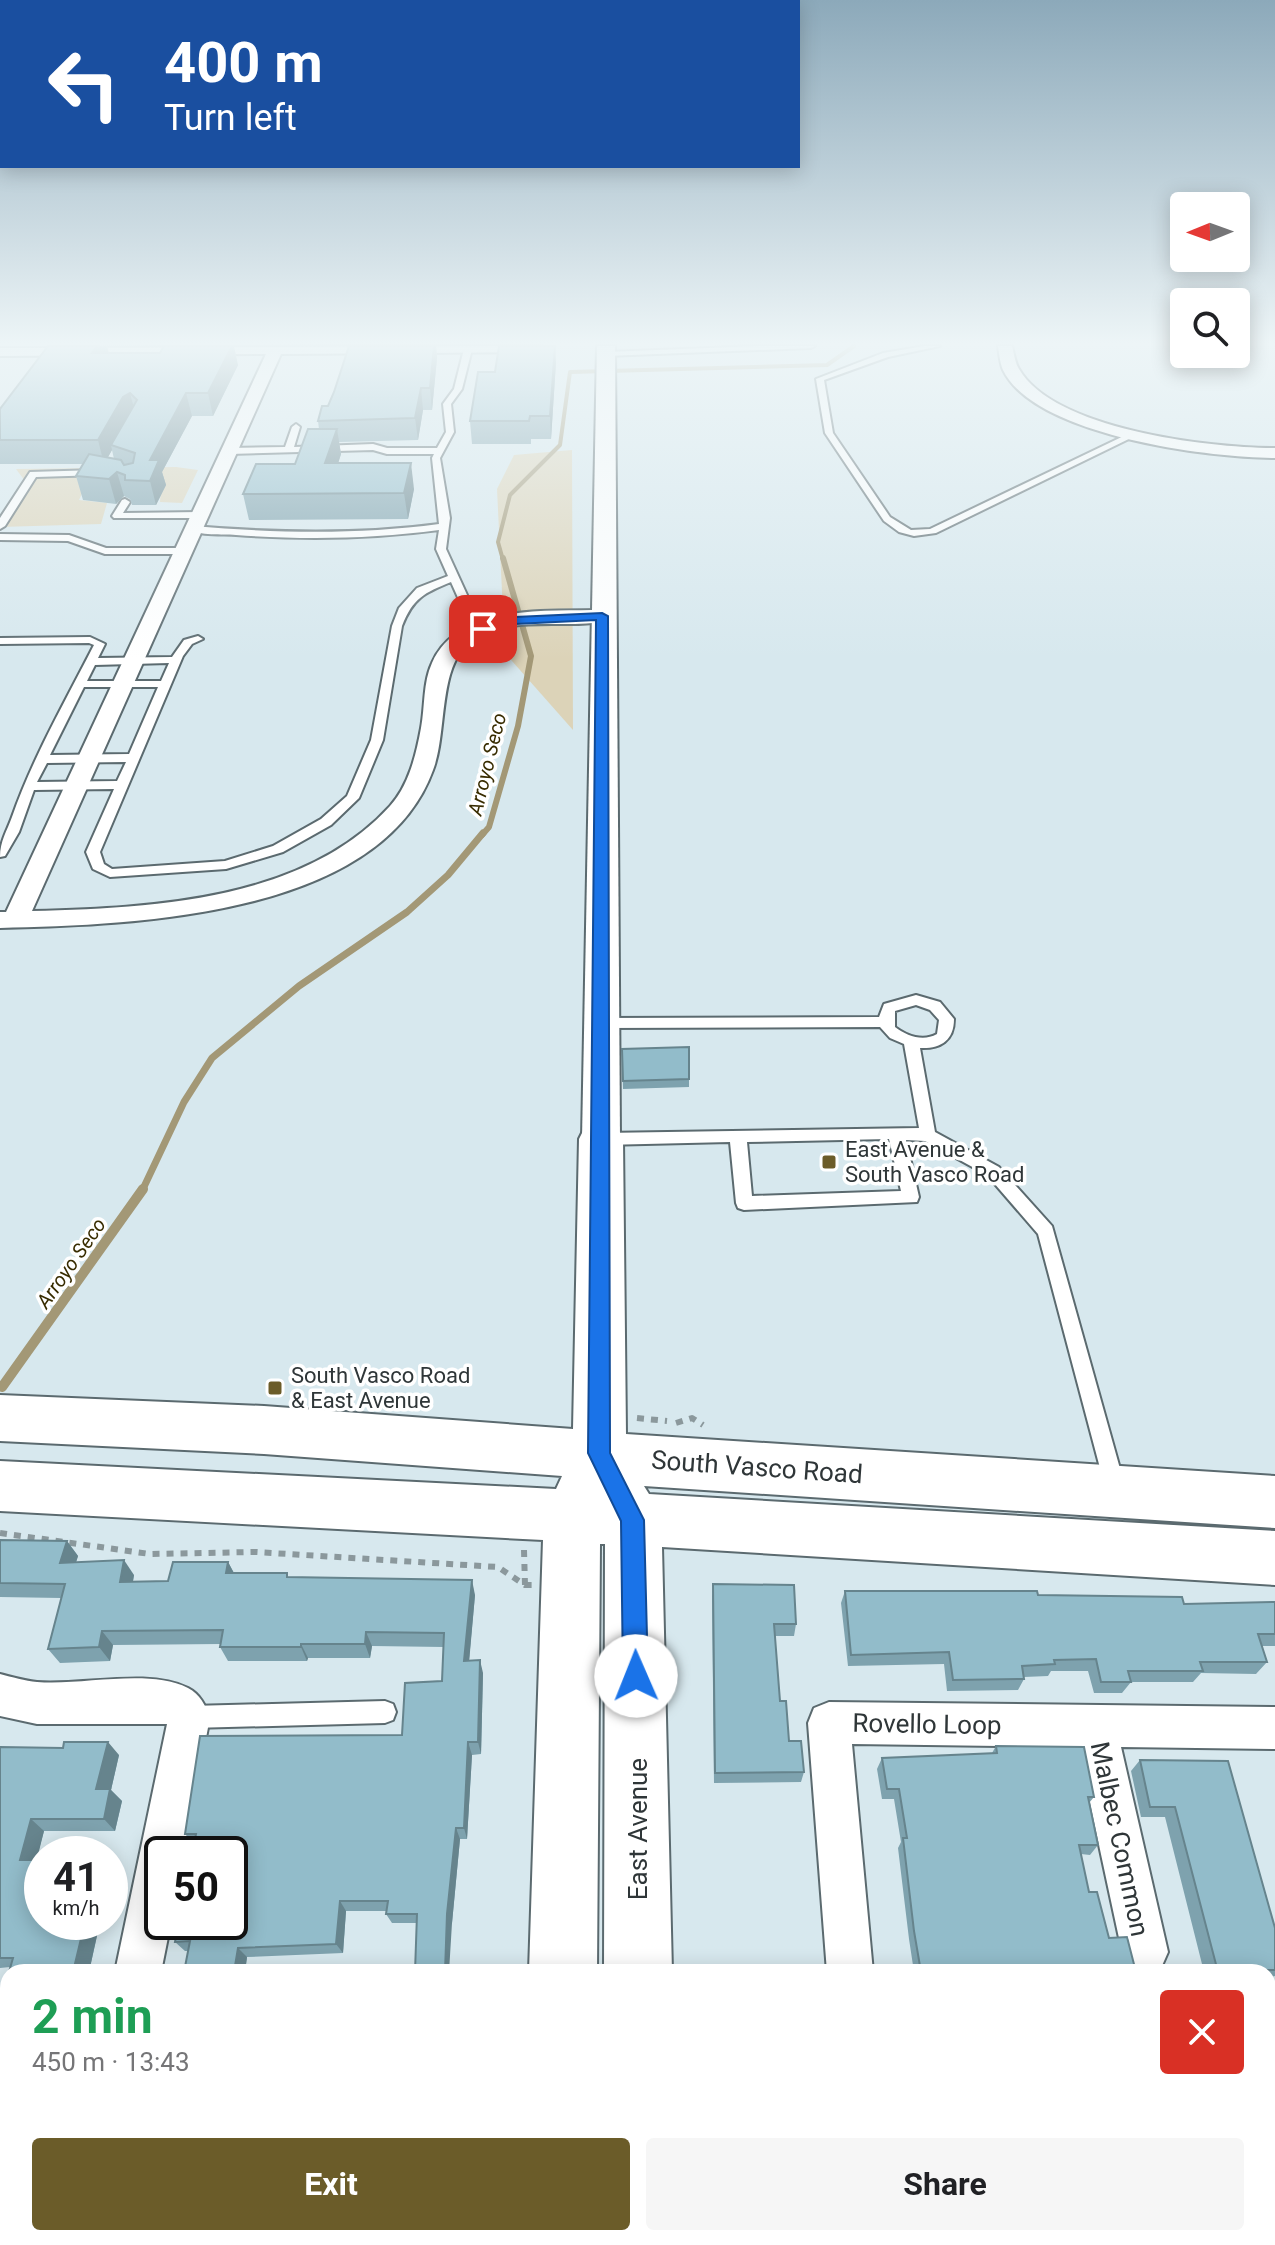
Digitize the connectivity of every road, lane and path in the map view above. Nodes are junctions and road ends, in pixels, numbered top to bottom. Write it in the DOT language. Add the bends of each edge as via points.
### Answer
graph roads {
  1 [pos="229,451"];
  2 [pos="233,451"];
  3 [pos="431,451"];
  4 [pos="440,451"];
  5 [pos="604,451"];
  6 [pos="841,451"];
  7 [pos="1100,451"];
  8 [pos="1213,451"];
  9 [pos="1275,453"];
  10 [pos="108,472"];
  11 [pos="125,502"];
  12 [pos="197,522"];
  13 [pos="444,526"];
  14 [pos="1,533"];
  15 [pos="183,551"];
  16 [pos="453,578"];
  17 [pos="602,616"];
  18 [pos="483,629"];
  19 [pos="198,639"];
  20 [pos="0,641"];
  21 [pos="176,660"];
  22 [pos="133,661"];
  23 [pos="90,662"];
  24 [pos="123,683"];
  25 [pos="79,684"];
  26 [pos="166,684"];
  27 [pos="134,758"];
  28 [pos="42,759"];
  29 [pos="88,759"];
  30 [pos="122,785"];
  31 [pos="29,786"];
  32 [pos="76,786"];
  33 [pos="0,853"];
  34 [pos="7,920"];
  35 [pos="885,1022"];
  36 [pos="601,1023"];
  37 [pos="911,1043"];
  38 [pos="896,1133"];
  39 [pos="928,1135"];
  40 [pos="738,1136"];
  41 [pos="601,1139"];
  42 [pos="0,1418"];
  43 [pos="599,1453"];
  44 [pos="0,1486"];
  45 [pos="1116,1489"];
  46 [pos="1275,1502"];
  47 [pos="572,1516"];
  48 [pos="633,1520"];
  49 [pos="0,1533"];
  50 [pos="1275,1558"];
  51 [pos="525,1585"];
  52 [pos="0,1695"];
  53 [pos="385,1712"];
  54 [pos="189,1717"];
  55 [pos="1095,1726"];
  56 [pos="1275,1728"];
  57 [pos="166,1836"];
  58 [pos="145,1940"];
  59 [pos="1145,1952"];
  60 [pos="140,1964"];
  61 [pos="563,1964"];
  62 [pos="638,1964"];
  63 [pos="849,1964"];
  1 -- 2 [label="lane"];
  1 -- 12 [label="street"];
  3 -- 4 [label="lane"];
  4 -- 13 [label="lane" via="436,458"];
  5 -- 17 [label="street, East Avenue"];
  6 -- 7 [label="lane" via="887,519 899,530 919,535"];
  8 -- 9 [label="street"];
  10 -- 14 [label="lane" via="33,474"];
  11 -- 12 [label="lane" via="117,516"];
  12 -- 13 [label="lane" via="268,536 342,537"];
  12 -- 15 [label="street"];
  13 -- 16 [label="lane" via="443,558"];
  14 -- 15 [label="lane" via="69,538 105,551"];
  15 -- 22 [label="street"];
  16 -- 18 [label="lane" via="473,620"];
  16 -- 30 [label="lane" via="421,590 404,608 377,740 353,798 326,822 278,849 226,865 110,873 98,866 93,852"];
  17 -- 18 [label="street" via="515,620"];
  17 -- 36 [label="street, East Avenue"];
  18 -- 34 [label="street" via="453,647 443,661 418,784 371,836 323,866 244,896 179,909"];
  19 -- 21 [label="lane" via="188,642"];
  20 -- 23 [label="lane" via="90,640 100,644"];
  21 -- 22 [label="lane"];
  21 -- 26 [label="lane"];
  22 -- 23 [label="lane"];
  22 -- 24 [label="street"];
  23 -- 25 [label="lane"];
  24 -- 25 [label="lane"];
  24 -- 26 [label="lane"];
  24 -- 29 [label="street"];
  25 -- 28 [label="lane"];
  26 -- 27 [label="lane"];
  27 -- 29 [label="lane"];
  27 -- 30 [label="lane"];
  28 -- 29 [label="lane"];
  28 -- 31 [label="lane"];
  29 -- 32 [label="street"];
  30 -- 32 [label="lane"];
  31 -- 32 [label="lane"];
  31 -- 33 [label="lane"];
  32 -- 34 [label="street"];
  35 -- 36 [label="lane"];
  35 -- 37 [label="lane" via="894,1035"];
  35 -- 37 [label="lane" via="889,1008 905,1001 926,1002 943,1012 948,1026 940,1039"];
  36 -- 41 [label="street, East Avenue"];
  37 -- 39 [label="lane"];
  38 -- 39 [label="lane"];
  38 -- 40 [label="lane"];
  38 -- 40 [label="lane" via="911,1197 744,1203"];
  39 -- 45 [label="lane" via="993,1171 1046,1231"];
  40 -- 41 [label="lane"];
  41 -- 43 [label="main road, East Avenue"];
  42 -- 43 [label="main road, South Vasco Road"];
  43 -- 45 [label="main road, South Vasco Road" via="679,1465"];
  43 -- 47 [label="main road, East Avenue"];
  43 -- 48 [label="main road, East Avenue"];
  44 -- 47 [label="main road"];
  45 -- 46 [label="main road, South Vasco Road"];
  47 -- 48 [label="main road"];
  47 -- 61 [label="main road, East Avenue"];
  48 -- 50 [label="main road"];
  48 -- 62 [label="main road, East Avenue"];
  49 -- 51 [label="path" via="150,1554 256,1552 498,1567"];
  52 -- 54 [label="street" via="37,1703 153,1701 177,1704"];
  53 -- 54 [label="lane"];
  54 -- 57 [label="street"];
  55 -- 56 [label="street, Rovello Loop"];
  55 -- 59 [label="street, Malbec Common"];
  55 -- 63 [label="street, Rovello Loop" via="829,1723"];
  58 -- 60 [label="street"];
}
